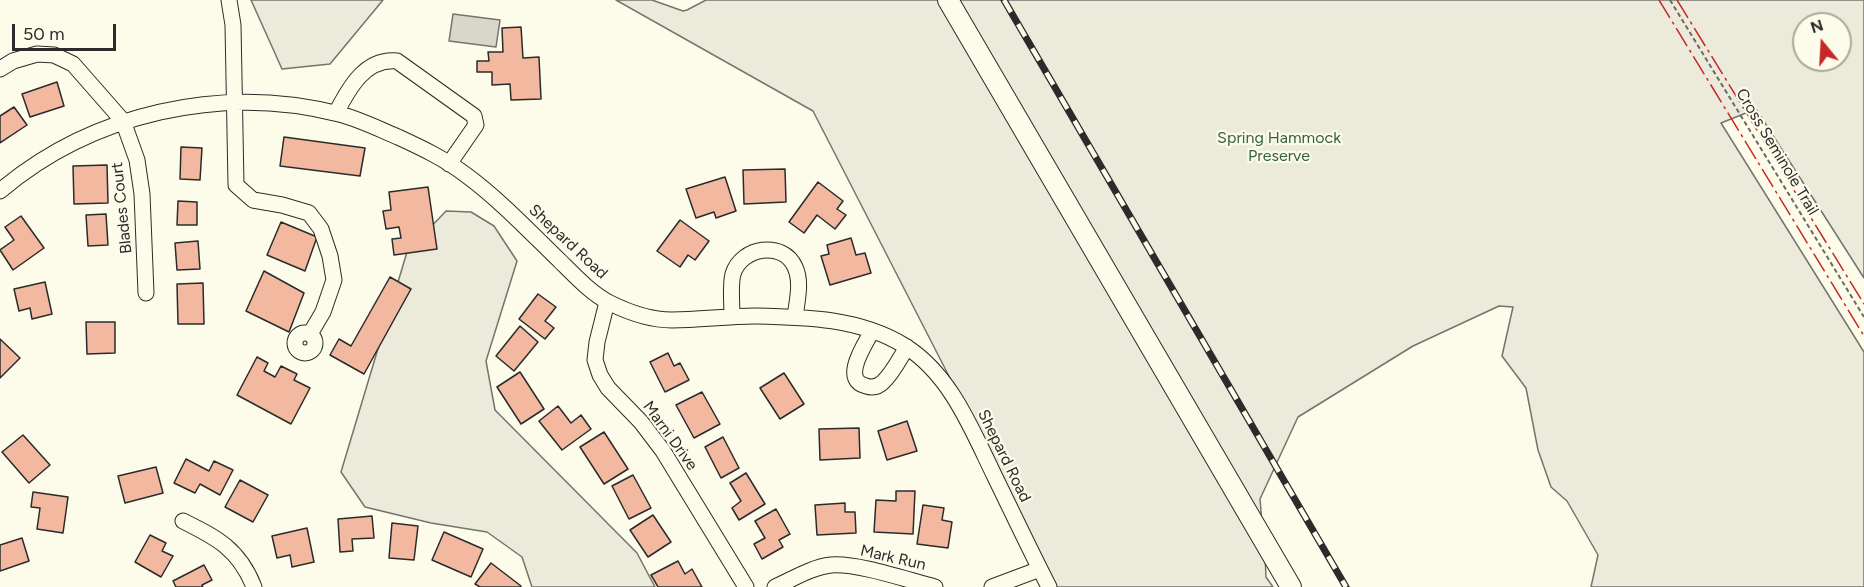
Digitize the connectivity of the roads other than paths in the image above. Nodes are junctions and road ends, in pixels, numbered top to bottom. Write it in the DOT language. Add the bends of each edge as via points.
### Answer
graph roads {
  1 [pos="229,0"];
  2 [pos="948,0"];
  3 [pos="0,69"];
  4 [pos="234,102"];
  5 [pos="336,113"];
  6 [pos="123,121"];
  7 [pos="449,164"];
  8 [pos="0,191"];
  9 [pos="146,293"];
  10 [pos="607,302"];
  11 [pos="732,316"];
  12 [pos="795,317"];
  13 [pos="872,331"];
  14 [pos="310,334"];
  15 [pos="907,347"];
  16 [pos="183,521"];
  17 [pos="1040,569"];
  18 [pos="254,587"];
  19 [pos="746,587"];
  20 [pos="775,587"];
  21 [pos="935,587"];
  22 [pos="992,587"];
  23 [pos="1048,587"];
  24 [pos="1291,587"];
  1 -- 4 [label="street"];
  2 -- 24 [label="main road"];
  3 -- 6 [label="street" via="37,54 54,55 73,64"];
  4 -- 5 [label="street, Shepard Road" via="294,105"];
  4 -- 6 [label="street, Shepard Road" via="182,107"];
  4 -- 14 [label="street" via="236,185 253,200 309,213 321,229 330,256 334,280"];
  5 -- 7 [label="street, Shepard Road" via="430,151"];
  5 -- 7 [label="street" via="346,93 372,65 397,61 474,116 476,125"];
  6 -- 8 [label="street, Shepard Road" via="51,154"];
  6 -- 9 [label="street, Blades Court" via="137,160 140,182"];
  7 -- 10 [label="street, Shepard Road" via="505,207"];
  10 -- 11 [label="street, Shepard Road" via="669,320"];
  10 -- 19 [label="street, Marni Drive" via="595,360 600,375 663,451"];
  11 -- 12 [label="street, Shepard Road"];
  11 -- 12 [label="street" via="733,274 742,259 755,251 772,249 787,255 799,278"];
  12 -- 13 [label="street, Shepard Road"];
  13 -- 15 [label="street, Shepard Road"];
  13 -- 15 [label="street" via="855,363 854,372 861,385 878,386 885,381"];
  15 -- 17 [label="street, Shepard Road" via="930,367 953,396"];
  16 -- 18 [label="street" via="216,537 230,550"];
  17 -- 22 [label="street"];
  17 -- 23 [label="street, Shepard Road"];
  20 -- 21 [label="street, Mark Run" via="831,566 856,567"];
}
